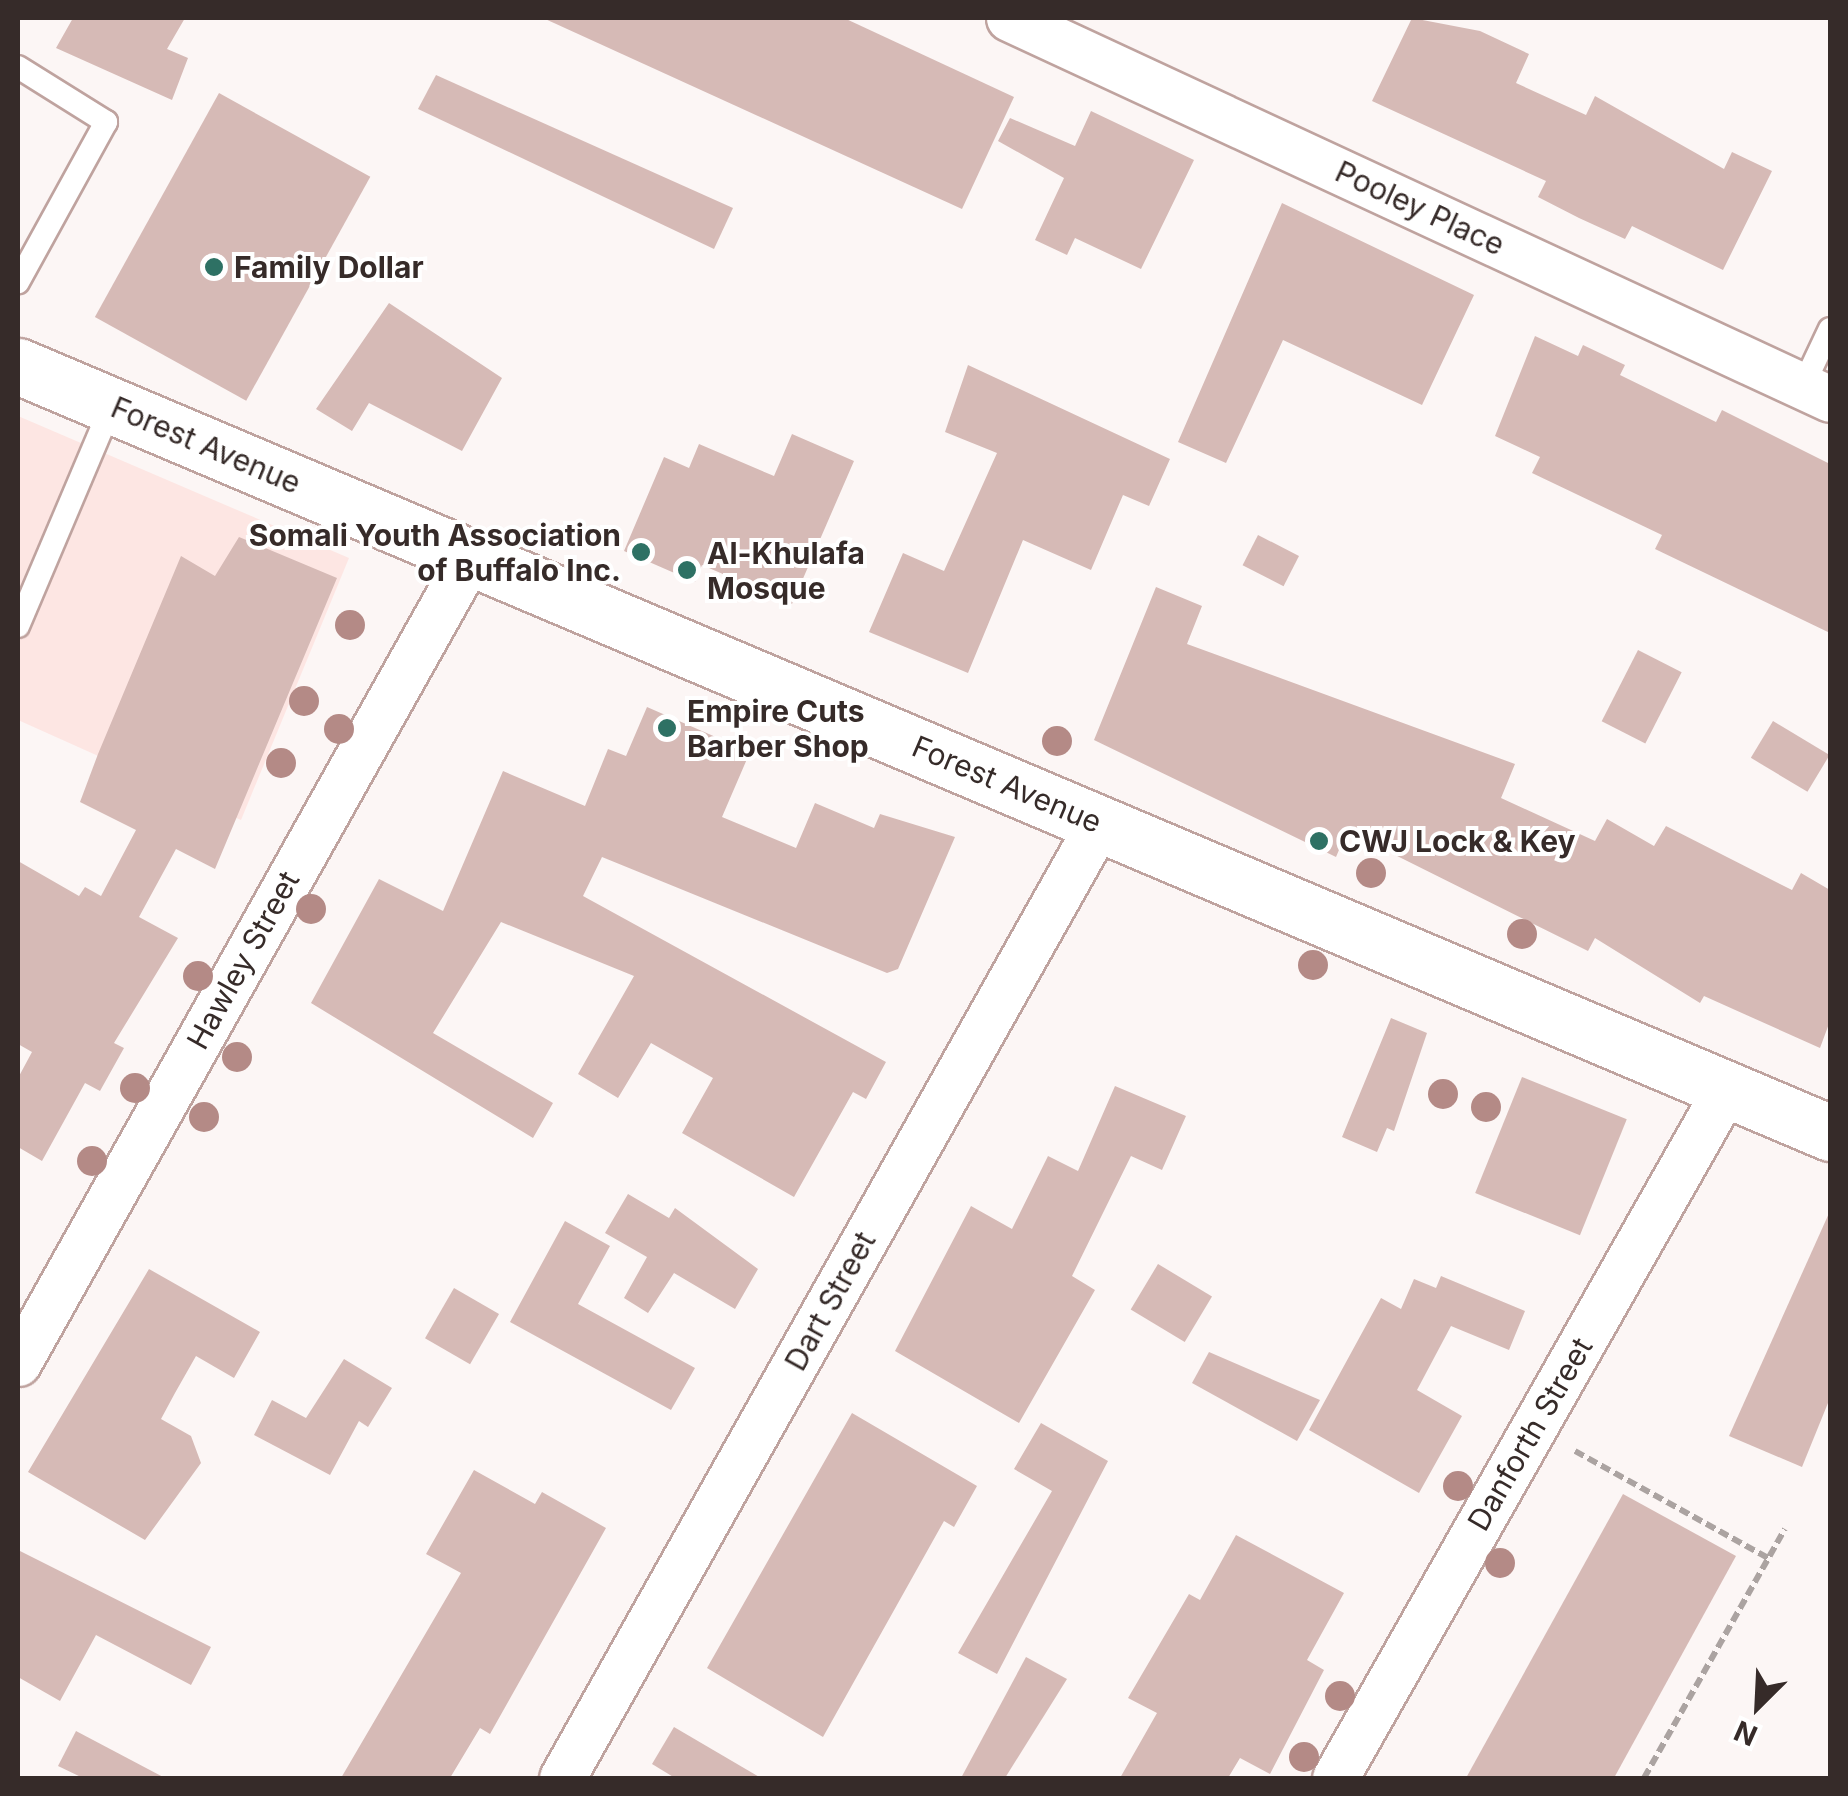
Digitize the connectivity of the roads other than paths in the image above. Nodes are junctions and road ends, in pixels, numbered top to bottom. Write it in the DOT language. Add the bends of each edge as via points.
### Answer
graph roads {
  1 [pos="1008,18"];
  2 [pos="18,68"];
  3 [pos="18,282"];
  4 [pos="1830,329"];
  5 [pos="18,366"];
  6 [pos="1817,393"];
  7 [pos="112,405"];
  8 [pos="470,557"];
  9 [pos="18,626"];
  10 [pos="1099,824"];
  11 [pos="1726,1089"];
  12 [pos="1830,1133"];
  13 [pos="18,1363"];
  14 [pos="562,1778"];
  15 [pos="1334,1778"];
  1 -- 6 [label="street, Pooley Place"];
  2 -- 3 [label="lane" via="106,122"];
  4 -- 6 [label="lane"];
  5 -- 7 [label="street, Forest Avenue"];
  7 -- 8 [label="street, Forest Avenue"];
  7 -- 9 [label="lane"];
  8 -- 10 [label="street, Forest Avenue"];
  8 -- 13 [label="street, Hawley Street"];
  10 -- 11 [label="street, Forest Avenue"];
  10 -- 14 [label="street, Dart Street"];
  11 -- 12 [label="street, Forest Avenue"];
  11 -- 15 [label="street, Danforth Street"];
}
